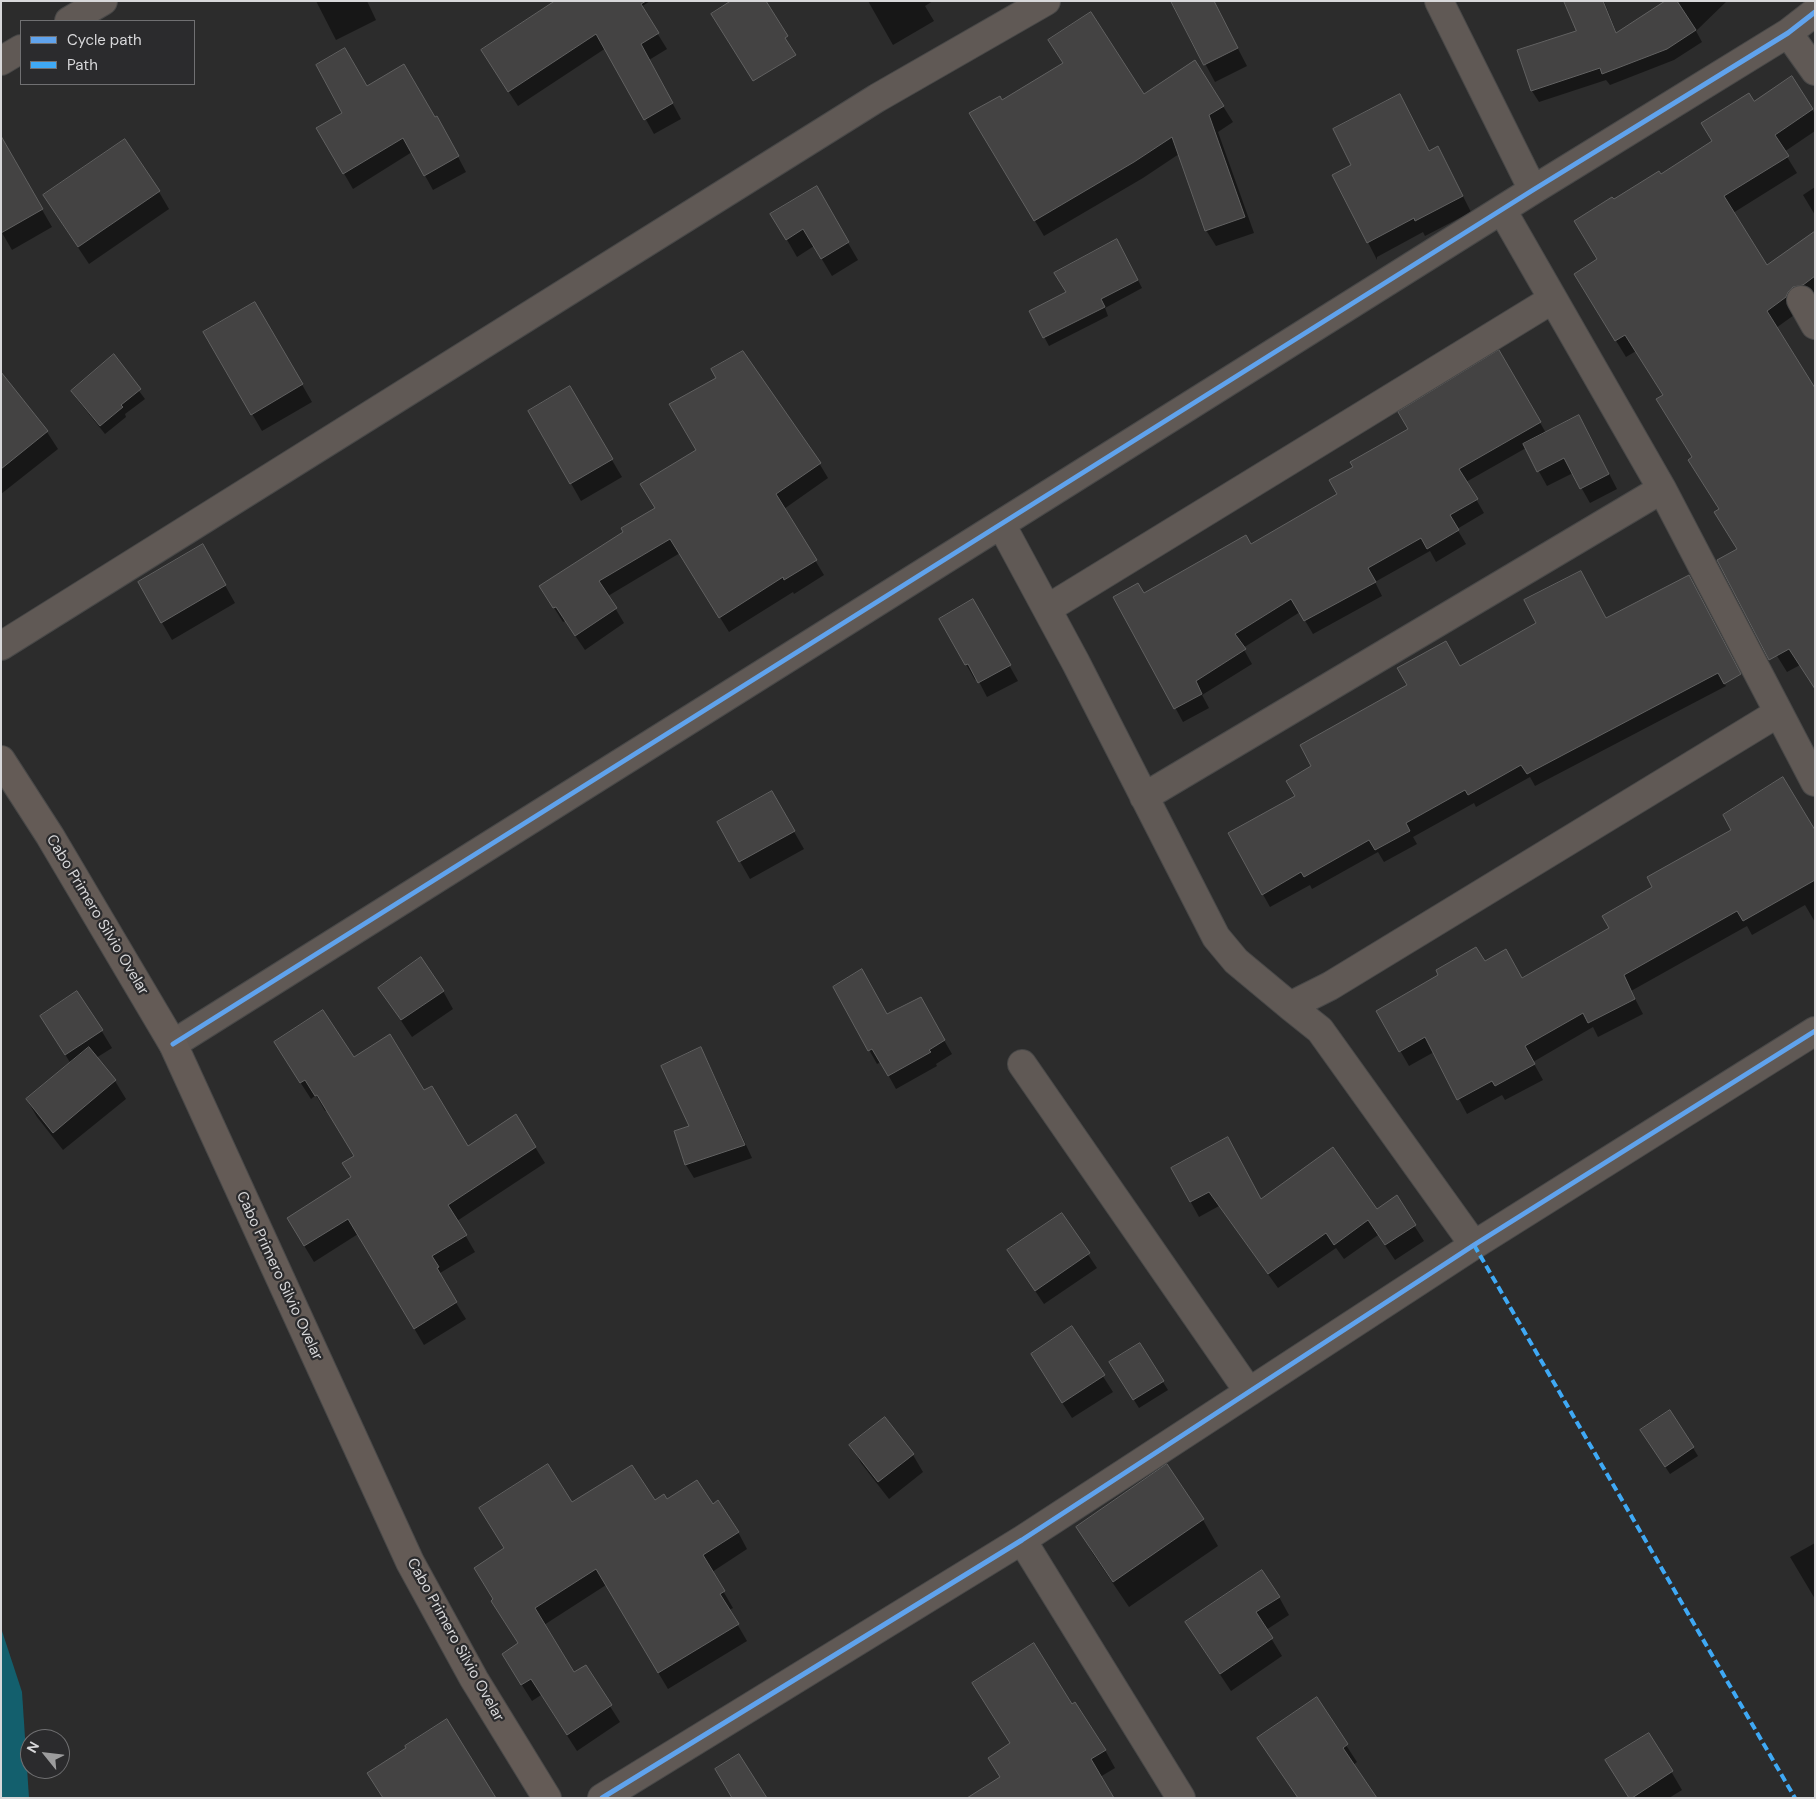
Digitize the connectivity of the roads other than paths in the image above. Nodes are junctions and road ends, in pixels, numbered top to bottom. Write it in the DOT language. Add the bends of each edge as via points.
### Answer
graph roads {
  1 [pos="102,1"];
  2 [pos="1046,1"];
  3 [pos="1439,1"];
  4 [pos="1815,12"];
  5 [pos="71,20"];
  6 [pos="1788,33"];
  7 [pos="20,50"];
  8 [pos="1,61"];
  9 [pos="1815,71"];
  10 [pos="1533,190"];
  11 [pos="1502,210"];
  12 [pos="1553,299"];
  13 [pos="1801,300"];
  14 [pos="1815,325"];
  15 [pos="1662,489"];
  16 [pos="1001,524"];
  17 [pos="1047,609"];
  18 [pos="1,646"];
  19 [pos="1778,713"];
  20 [pos="1,760"];
  21 [pos="1815,782"];
  22 [pos="1144,796"];
  23 [pos="1290,1006"];
  24 [pos="1815,1031"];
  25 [pos="173,1044"];
  26 [pos="1022,1064"];
  27 [pos="1474,1245"];
  28 [pos="1250,1392"];
  29 [pos="1022,1540"];
  30 [pos="547,1798"];
  31 [pos="602,1798"];
  32 [pos="1181,1798"];
  1 -- 5 [label="street"];
  2 -- 18 [label="street" via="877,98"];
  3 -- 10 [label="street"];
  4 -- 6 [label="street"];
  6 -- 9 [label="street"];
  6 -- 10 [label="street"];
  7 -- 8 [label="street"];
  10 -- 11 [label="street"];
  11 -- 12 [label="street"];
  11 -- 16 [label="street"];
  12 -- 15 [label="street"];
  12 -- 17 [label="street"];
  13 -- 14 [label="street"];
  15 -- 19 [label="street"];
  15 -- 22 [label="street"];
  16 -- 17 [label="street"];
  16 -- 25 [label="street"];
  17 -- 22 [label="street"];
  19 -- 21 [label="street"];
  19 -- 23 [label="street" via="1330,986"];
  20 -- 25 [label="main road, Cabo Primero Silvio Ovelar" via="50,836"];
  22 -- 23 [label="street" via="1216,937 1236,961"];
  23 -- 27 [label="street" via="1320,1030"];
  24 -- 27 [label="street"];
  25 -- 30 [label="main road, Cabo Primero Silvio Ovelar" via="410,1562 474,1679"];
  26 -- 28 [label="street"];
  27 -- 28 [label="street"];
  28 -- 29 [label="street"];
  29 -- 31 [label="street"];
  29 -- 32 [label="street"];
}
